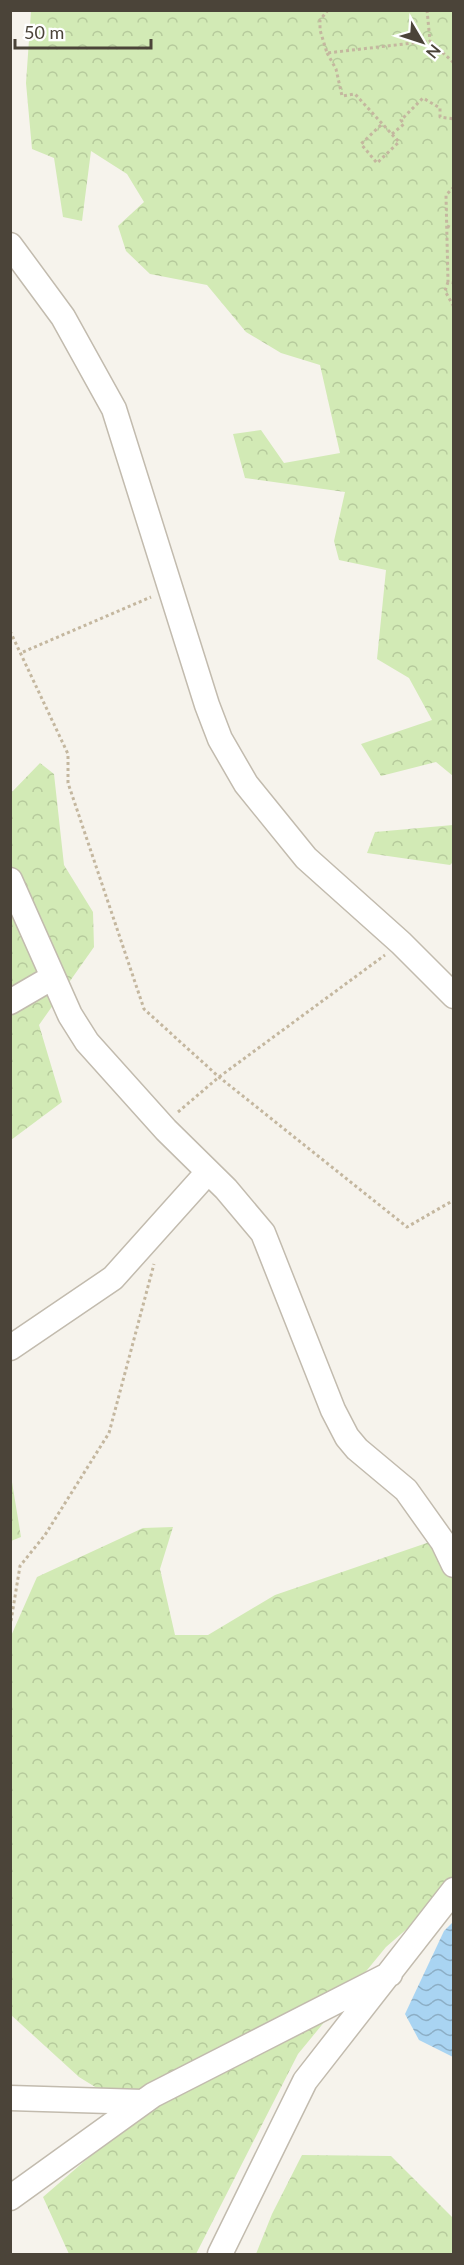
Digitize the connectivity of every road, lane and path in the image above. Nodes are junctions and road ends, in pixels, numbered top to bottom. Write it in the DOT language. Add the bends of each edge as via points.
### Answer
graph roads {
  1 [pos="328,10"];
  2 [pos="427,10"];
  3 [pos="430,41"];
  4 [pos="327,54"];
  5 [pos="453,63"];
  6 [pos="453,119"];
  7 [pos="382,124"];
  8 [pos="392,134"];
  9 [pos="453,187"];
  10 [pos="447,226"];
  11 [pos="453,229"];
  12 [pos="10,244"];
  13 [pos="448,282"];
  14 [pos="453,283"];
  15 [pos="453,307"];
  16 [pos="170,590"];
  17 [pos="10,631"];
  18 [pos="23,652"];
  19 [pos="10,880"];
  20 [pos="401,943"];
  21 [pos="53,977"];
  22 [pos="453,996"];
  23 [pos="10,1002"];
  24 [pos="219,1077"];
  25 [pos="166,1130"];
  26 [pos="208,1172"];
  27 [pos="453,1200"];
  28 [pos="149,1235"];
  29 [pos="10,1348"];
  30 [pos="453,1565"];
  31 [pos="10,1627"];
  32 [pos="453,1890"];
  33 [pos="390,1974"];
  34 [pos="10,2098"];
  35 [pos="143,2102"];
  36 [pos="10,2198"];
  37 [pos="220,2254"];
  1 -- 4 [label="path" via="320,20"];
  2 -- 3 [label="path"];
  3 -- 4 [label="path"];
  3 -- 5 [label="path"];
  4 -- 7 [label="path" via="336,69 342,96 355,94"];
  6 -- 8 [label="path" via="440,117 440,108 423,98"];
  7 -- 8 [label="path"];
  7 -- 8 [label="path" via="361,144 377,163 399,142"];
  9 -- 10 [label="path" via="446,195"];
  10 -- 11 [label="path"];
  10 -- 13 [label="path"];
  12 -- 16 [label="street" via="63,317 114,409"];
  13 -- 14 [label="path"];
  13 -- 15 [label="path" via="445,291"];
  16 -- 18 [label="path"];
  16 -- 20 [label="street" via="214,722 246,784 306,858"];
  17 -- 18 [label="path"];
  18 -- 24 [label="path" via="68,754 68,783 144,1009"];
  19 -- 21 [label="street"];
  20 -- 22 [label="street"];
  20 -- 24 [label="path"];
  21 -- 23 [label="street"];
  21 -- 25 [label="street" via="87,1042"];
  24 -- 25 [label="path" via="174,1115"];
  24 -- 27 [label="path" via="407,1227"];
  25 -- 26 [label="street"];
  26 -- 28 [label="street"];
  26 -- 30 [label="street" via="263,1233 347,1437 406,1490 443,1542"];
  28 -- 29 [label="street" via="113,1278"];
  28 -- 31 [label="path" via="155,1266 109,1433 45,1535 20,1566"];
  32 -- 33 [label="street"];
  33 -- 35 [label="street"];
  33 -- 37 [label="street" via="305,2081"];
  34 -- 35 [label="street"];
  35 -- 36 [label="street"];
}
